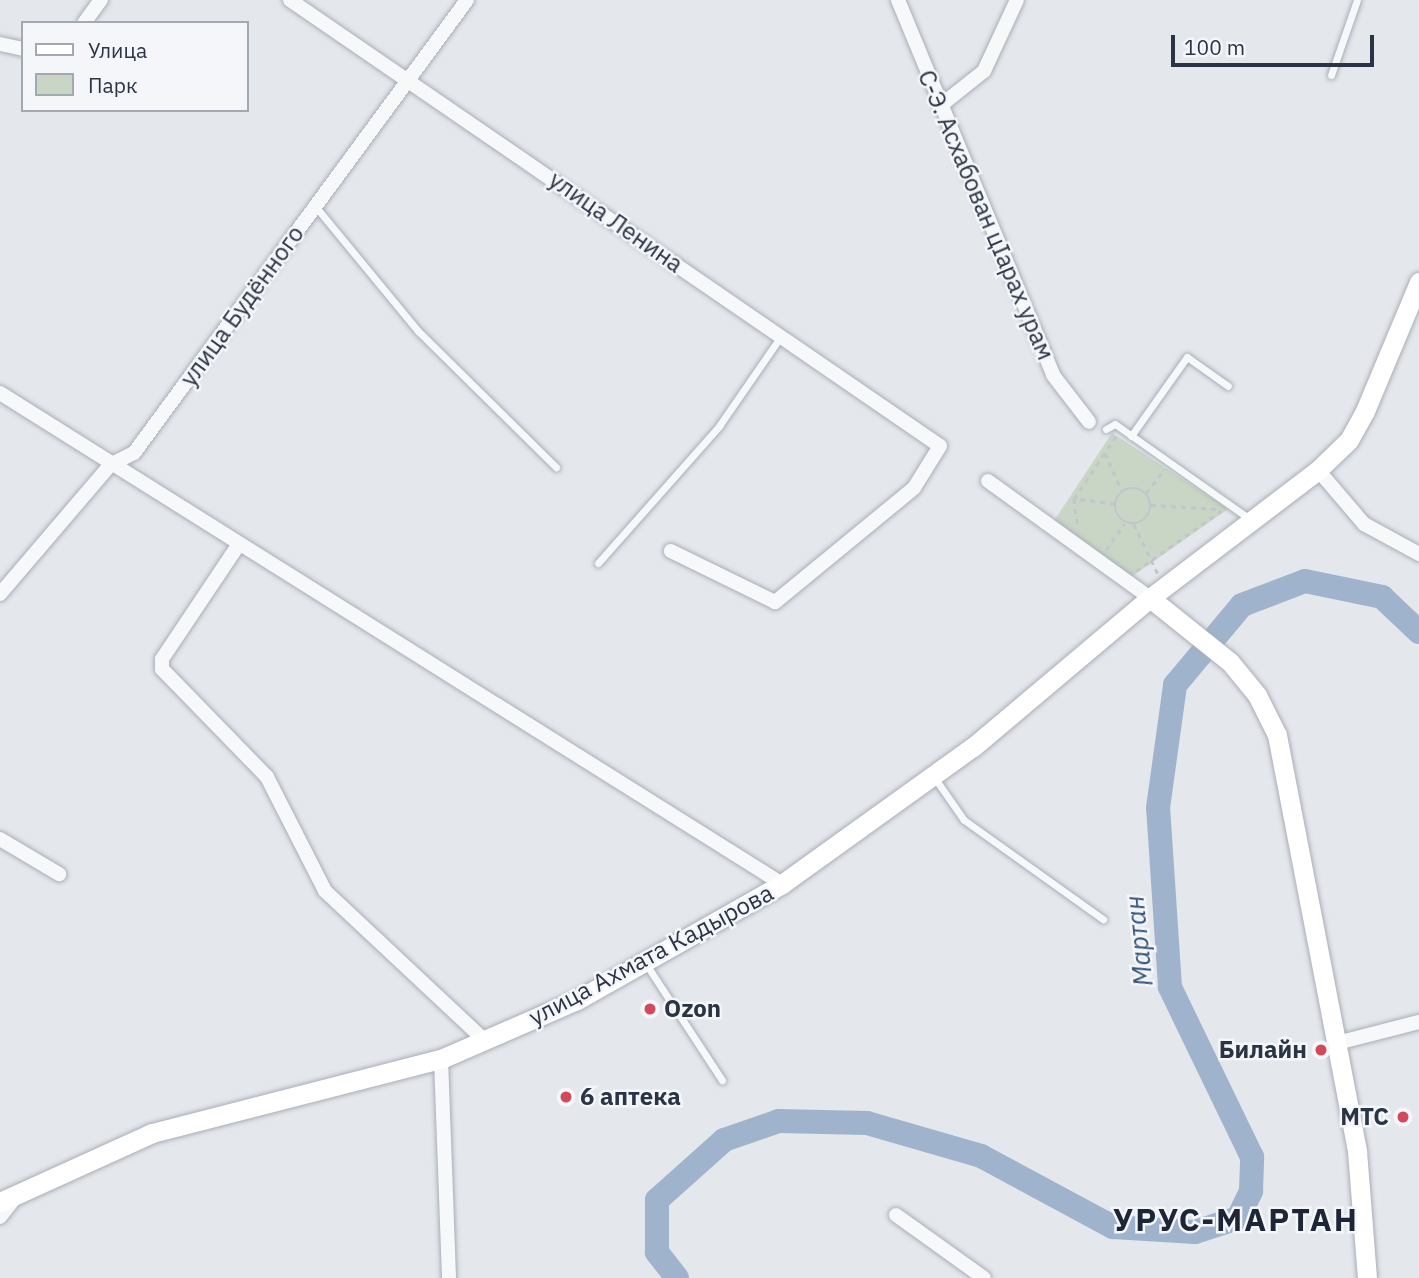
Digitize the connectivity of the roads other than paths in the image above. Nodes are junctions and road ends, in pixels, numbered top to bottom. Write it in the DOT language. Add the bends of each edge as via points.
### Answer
graph roads {
  1 [pos="101,0"];
  2 [pos="290,0"];
  3 [pos="467,0"];
  4 [pos="898,0"];
  5 [pos="1017,0"];
  6 [pos="1357,0"];
  7 [pos="85,21"];
  8 [pos="0,44"];
  9 [pos="21,49"];
  10 [pos="1331,75"];
  11 [pos="409,79"];
  12 [pos="940,106"];
  13 [pos="315,206"];
  14 [pos="1419,282"];
  15 [pos="781,336"];
  16 [pos="1228,386"];
  17 [pos="0,393"];
  18 [pos="1089,422"];
  19 [pos="1106,429"];
  20 [pos="1130,438"];
  21 [pos="110,465"];
  22 [pos="556,467"];
  23 [pos="1318,470"];
  24 [pos="988,481"];
  25 [pos="1252,520"];
  26 [pos="237,547"];
  27 [pos="671,551"];
  28 [pos="1419,554"];
  29 [pos="598,563"];
  30 [pos="0,594"];
  31 [pos="1150,598"];
  32 [pos="933,776"];
  33 [pos="0,839"];
  34 [pos="59,874"];
  35 [pos="782,884"];
  36 [pos="1103,919"];
  37 [pos="645,961"];
  38 [pos="1419,1022"];
  39 [pos="484,1040"];
  40 [pos="1336,1043"];
  41 [pos="441,1059"];
  42 [pos="722,1080"];
  43 [pos="7,1200"];
  44 [pos="896,1215"];
  45 [pos="0,1217"];
  46 [pos="449,1278"];
  47 [pos="984,1278"];
  48 [pos="1367,1278"];
  1 -- 7 [label="street"];
  2 -- 11 [label="street, улица Ленина"];
  3 -- 11 [label="street, улица Будённого"];
  4 -- 12 [label="street, С-Э. Асхабован цIарах урам"];
  5 -- 12 [label="street" via="984,71"];
  6 -- 10 [label="lane"];
  8 -- 9 [label="street"];
  11 -- 13 [label="street, улица Будённого"];
  11 -- 15 [label="street, улица Ленина"];
  12 -- 18 [label="street, С-Э. Асхабован цIарах урам" via="1053,375"];
  13 -- 21 [label="street, улица Будённого" via="134,453"];
  13 -- 22 [label="lane" via="418,331"];
  14 -- 23 [label="main road, улица Ахмата Кадырова" via="1365,411 1349,440"];
  15 -- 27 [label="street, улица Ленина" via="940,446 914,488 775,602"];
  15 -- 29 [label="lane" via="719,426"];
  16 -- 20 [label="lane" via="1187,356"];
  17 -- 21 [label="street"];
  19 -- 20 [label="lane" via="1115,424"];
  20 -- 25 [label="lane"];
  21 -- 26 [label="street"];
  21 -- 30 [label="street, улица Будённого"];
  23 -- 25 [label="main road, улица Ахмата Кадырова"];
  23 -- 28 [label="street" via="1364,524"];
  24 -- 31 [label="street"];
  25 -- 31 [label="main road, улица Ахмата Кадырова"];
  26 -- 35 [label="street"];
  26 -- 39 [label="street" via="162,659 162,669 267,778 325,891"];
  31 -- 32 [label="main road, улица Ахмата Кадырова"];
  31 -- 40 [label="main road" via="1230,662 1258,695 1277,736"];
  32 -- 35 [label="main road, улица Ахмата Кадырова"];
  32 -- 36 [label="lane" via="964,820"];
  33 -- 34 [label="street"];
  35 -- 37 [label="main road, улица Ахмата Кадырова"];
  37 -- 39 [label="main road, улица Ахмата Кадырова"];
  37 -- 42 [label="lane"];
  38 -- 40 [label="street"];
  39 -- 41 [label="main road, улица Ахмата Кадырова"];
  40 -- 48 [label="main road" via="1357,1151"];
  41 -- 43 [label="main road, улица Ахмата Кадырова" via="152,1133"];
  41 -- 46 [label="street"];
  43 -- 45 [label="street"];
  44 -- 47 [label="street"];
}
